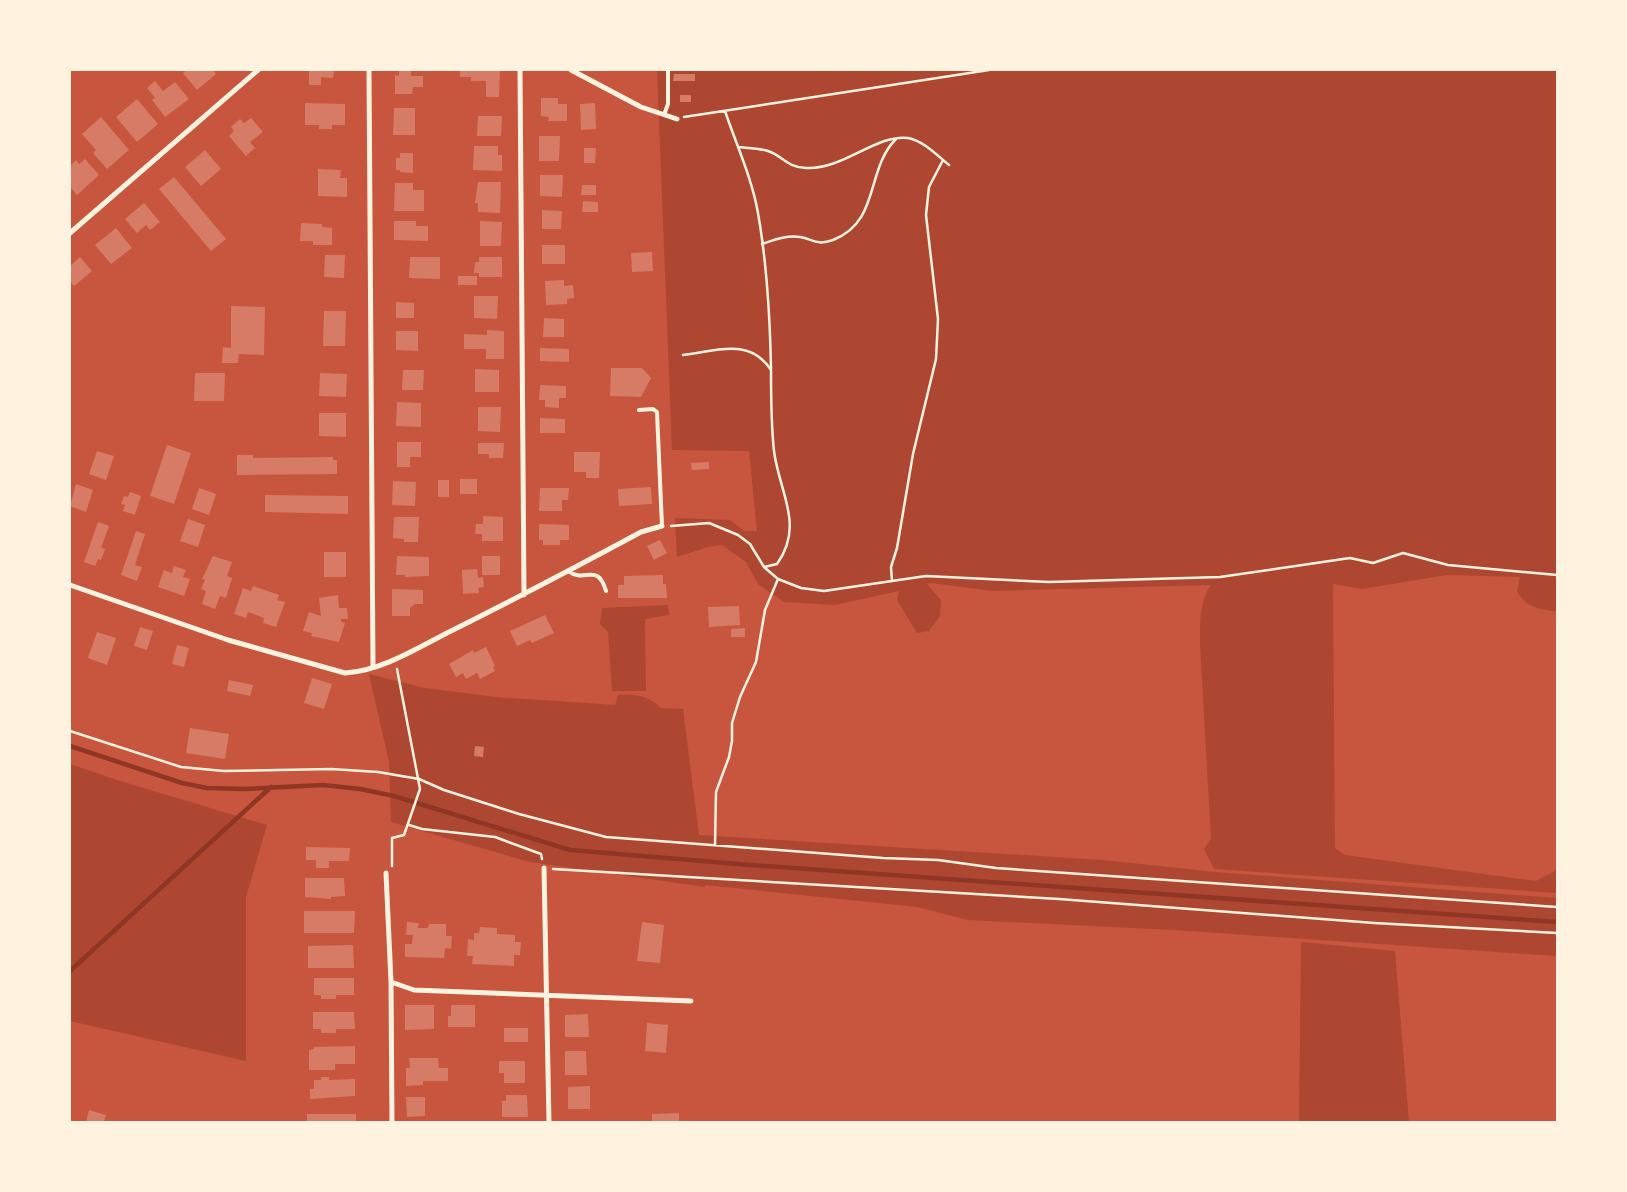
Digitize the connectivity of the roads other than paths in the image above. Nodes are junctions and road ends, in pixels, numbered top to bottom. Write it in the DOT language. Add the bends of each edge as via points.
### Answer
graph roads {
  1 [pos="258,70"];
  2 [pos="369,70"];
  3 [pos="520,70"];
  4 [pos="571,70"];
  5 [pos="668,70"];
  6 [pos="664,115"];
  7 [pos="677,119"];
  8 [pos="70,233"];
  9 [pos="639,410"];
  10 [pos="662,526"];
  11 [pos="568,571"];
  12 [pos="70,585"];
  13 [pos="606,591"];
  14 [pos="524,595"];
  15 [pos="373,666"];
  16 [pos="544,868"];
  17 [pos="386,873"];
  18 [pos="390,982"];
  19 [pos="546,996"];
  20 [pos="691,1002"];
  21 [pos="392,1122"];
  22 [pos="549,1122"];
  1 -- 8 [label="street"];
  2 -- 15 [label="street"];
  3 -- 14 [label="street"];
  4 -- 6 [label="street" via="641,107"];
  5 -- 6 [label="lane" via="668,104"];
  6 -- 7 [label="street"];
  9 -- 10 [label="lane" via="653,409 656,412"];
  10 -- 11 [label="street" via="642,532"];
  11 -- 13 [label="lane" via="573,575 596,574 603,579"];
  11 -- 14 [label="street"];
  12 -- 15 [label="street" via="228,640 345,673"];
  14 -- 15 [label="street" via="395,659"];
  16 -- 19 [label="street"];
  17 -- 18 [label="street"];
  18 -- 19 [label="street" via="414,990"];
  18 -- 21 [label="street"];
  19 -- 20 [label="street"];
  19 -- 22 [label="street"];
}
